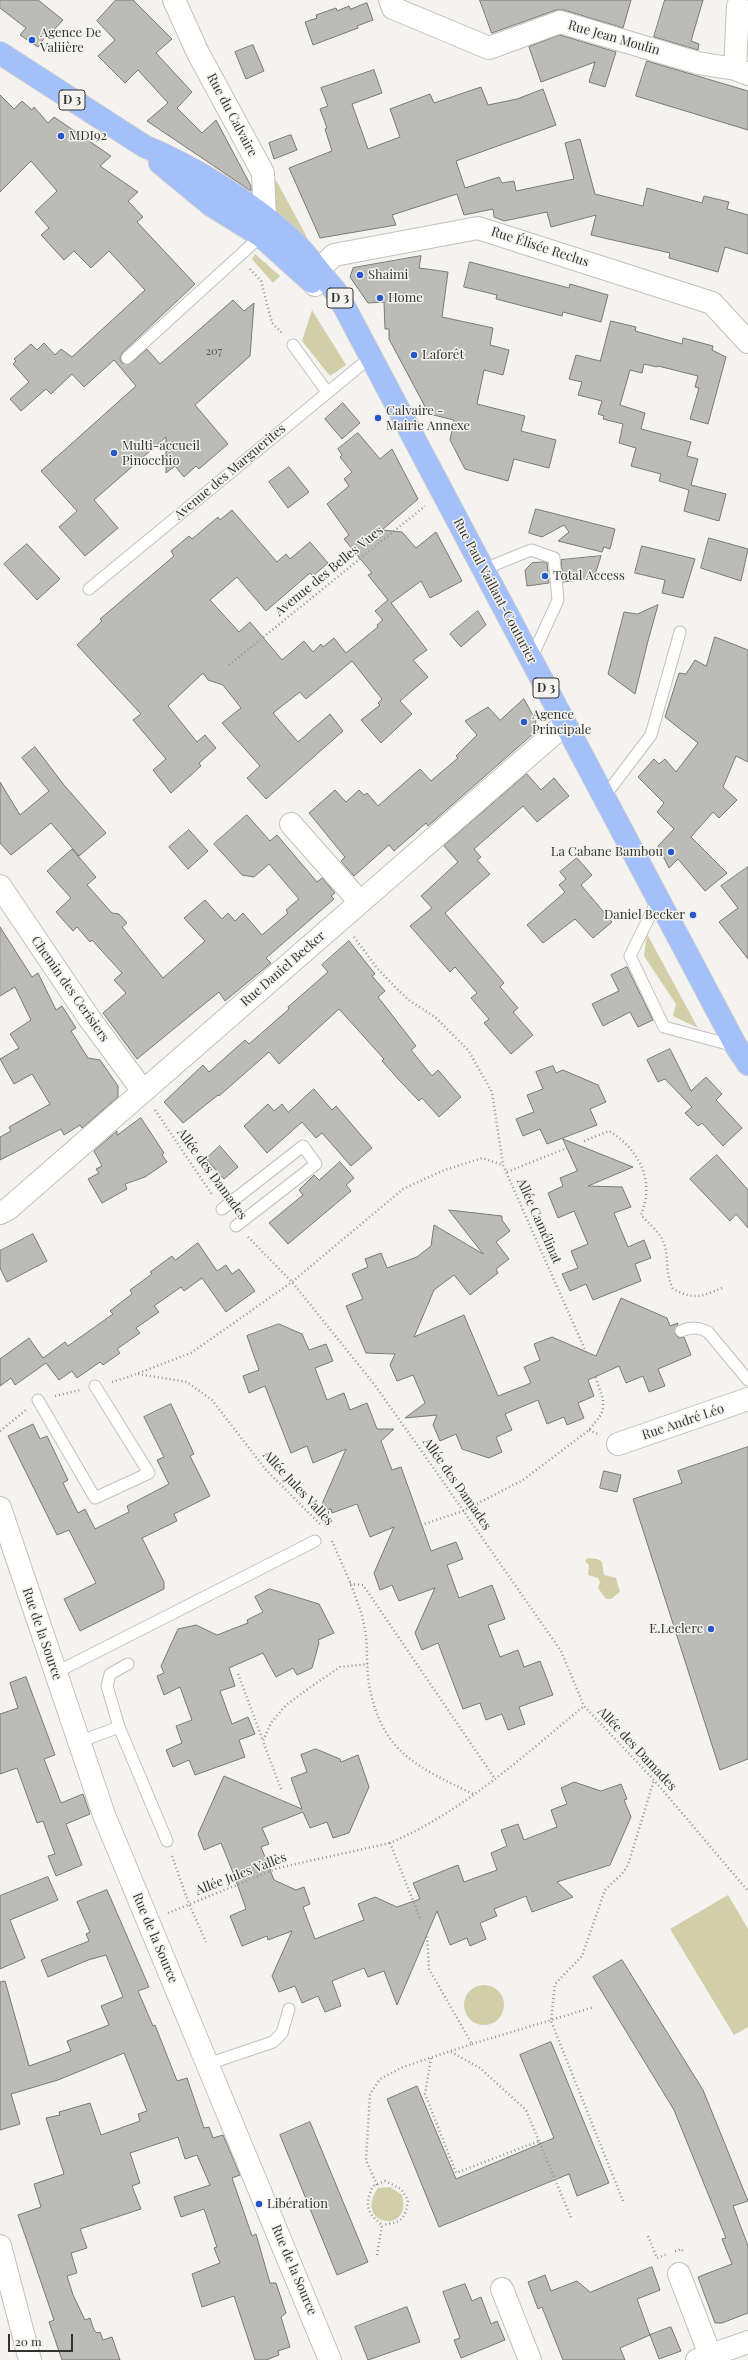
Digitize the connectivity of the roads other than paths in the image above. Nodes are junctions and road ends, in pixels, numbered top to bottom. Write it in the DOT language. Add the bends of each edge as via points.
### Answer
graph roads {
  1 [pos="174,0"];
  2 [pos="390,0"];
  3 [pos="738,6"];
  4 [pos="0,53"];
  5 [pos="741,71"];
  6 [pos="263,226"];
  7 [pos="316,278"];
  8 [pos="748,342"];
  9 [pos="293,345"];
  10 [pos="372,356"];
  11 [pos="127,358"];
  12 [pos="327,392"];
  13 [pos="482,570"];
  14 [pos="89,589"];
  15 [pos="680,632"];
  16 [pos="531,660"];
  17 [pos="565,724"];
  18 [pos="604,797"];
  19 [pos="291,824"];
  20 [pos="0,886"];
  21 [pos="658,899"];
  22 [pos="360,902"];
  23 [pos="742,1055"];
  24 [pos="143,1091"];
  25 [pos="222,1209"];
  26 [pos="0,1213"];
  27 [pos="236,1226"];
  28 [pos="681,1331"];
  29 [pos="748,1380"];
  30 [pos="95,1386"];
  31 [pos="748,1399"];
  32 [pos="38,1400"];
  33 [pos="618,1444"];
  34 [pos="0,1508"];
  35 [pos="315,1541"];
  36 [pos="128,1664"];
  37 [pos="56,1673"];
  38 [pos="119,1726"];
  39 [pos="79,1742"];
  40 [pos="167,1841"];
  41 [pos="289,2008"];
  42 [pos="208,2064"];
  43 [pos="0,2246"];
  44 [pos="679,2274"];
  45 [pos="502,2289"];
  46 [pos="748,2342"];
  47 [pos="706,2358"];
  48 [pos="30,2360"];
  49 [pos="330,2360"];
  50 [pos="530,2360"];
  1 -- 6 [label="street, Rue du Calvaire" via="198,53 262,173"];
  2 -- 5 [label="street, Rue Jean Moulin" via="393,8 489,48 560,22 698,63"];
  3 -- 5 [label="street, Rue Jean Moulin"];
  4 -- 6 [label="main road, Rue Paul Vaillant-Couturier / D 3" via="144,146 163,154"];
  6 -- 7 [label="main road, Rue Paul Vaillant-Couturier / D 3" via="294,242"];
  6 -- 11 [label="lane" via="238,257"];
  7 -- 8 [label="street, Rue Élisée Reclus" via="334,255 478,228 712,303"];
  7 -- 10 [label="main road, Rue Paul Vaillant-Couturier / D 3" via="337,292"];
  9 -- 12 [label="lane"];
  10 -- 12 [label="lane, Avenue des Marguerites"];
  10 -- 13 [label="main road, Rue Paul Vaillant-Couturier / D 3"];
  12 -- 14 [label="lane, Avenue des Marguerites"];
  13 -- 16 [label="main road, Rue Paul Vaillant-Couturier / D 3"];
  13 -- 16 [label="lane" via="531,550 554,558 558,600"];
  15 -- 18 [label="lane" via="651,735"];
  16 -- 17 [label="main road, Rue Paul Vaillant-Couturier / D 3"];
  17 -- 18 [label="main road, Rue Paul Vaillant-Couturier / D 3"];
  17 -- 22 [label="street, Rue Daniel Becker"];
  18 -- 21 [label="main road, Rue Paul Vaillant-Couturier / D 3"];
  19 -- 22 [label="street"];
  20 -- 24 [label="street, Chemin des Cerisiers" via="89,1018"];
  21 -- 23 [label="main road, Rue Paul Vaillant-Couturier / D 3"];
  21 -- 23 [label="lane" via="630,956 664,1026"];
  22 -- 24 [label="street, Rue Daniel Becker"];
  24 -- 26 [label="street, Rue Daniel Becker"];
  25 -- 27 [label="lane" via="303,1146 316,1164"];
  28 -- 29 [label="lane" via="691,1327 708,1332"];
  30 -- 32 [label="lane" via="149,1473 95,1498"];
  31 -- 33 [label="street, Rue André Léo"];
  34 -- 37 [label="street, Rue de la Source"];
  35 -- 37 [label="lane"];
  36 -- 38 [label="lane" via="110,1674 107,1686"];
  37 -- 39 [label="street, Rue de la Source"];
  38 -- 39 [label="lane"];
  38 -- 40 [label="lane"];
  39 -- 42 [label="street, Rue de la Source" via="104,1815"];
  41 -- 42 [label="lane" via="282,2033 274,2042"];
  42 -- 49 [label="street, Rue de la Source"];
  43 -- 48 [label="street"];
  44 -- 47 [label="street"];
  45 -- 50 [label="street"];
  46 -- 47 [label="street"];
}
